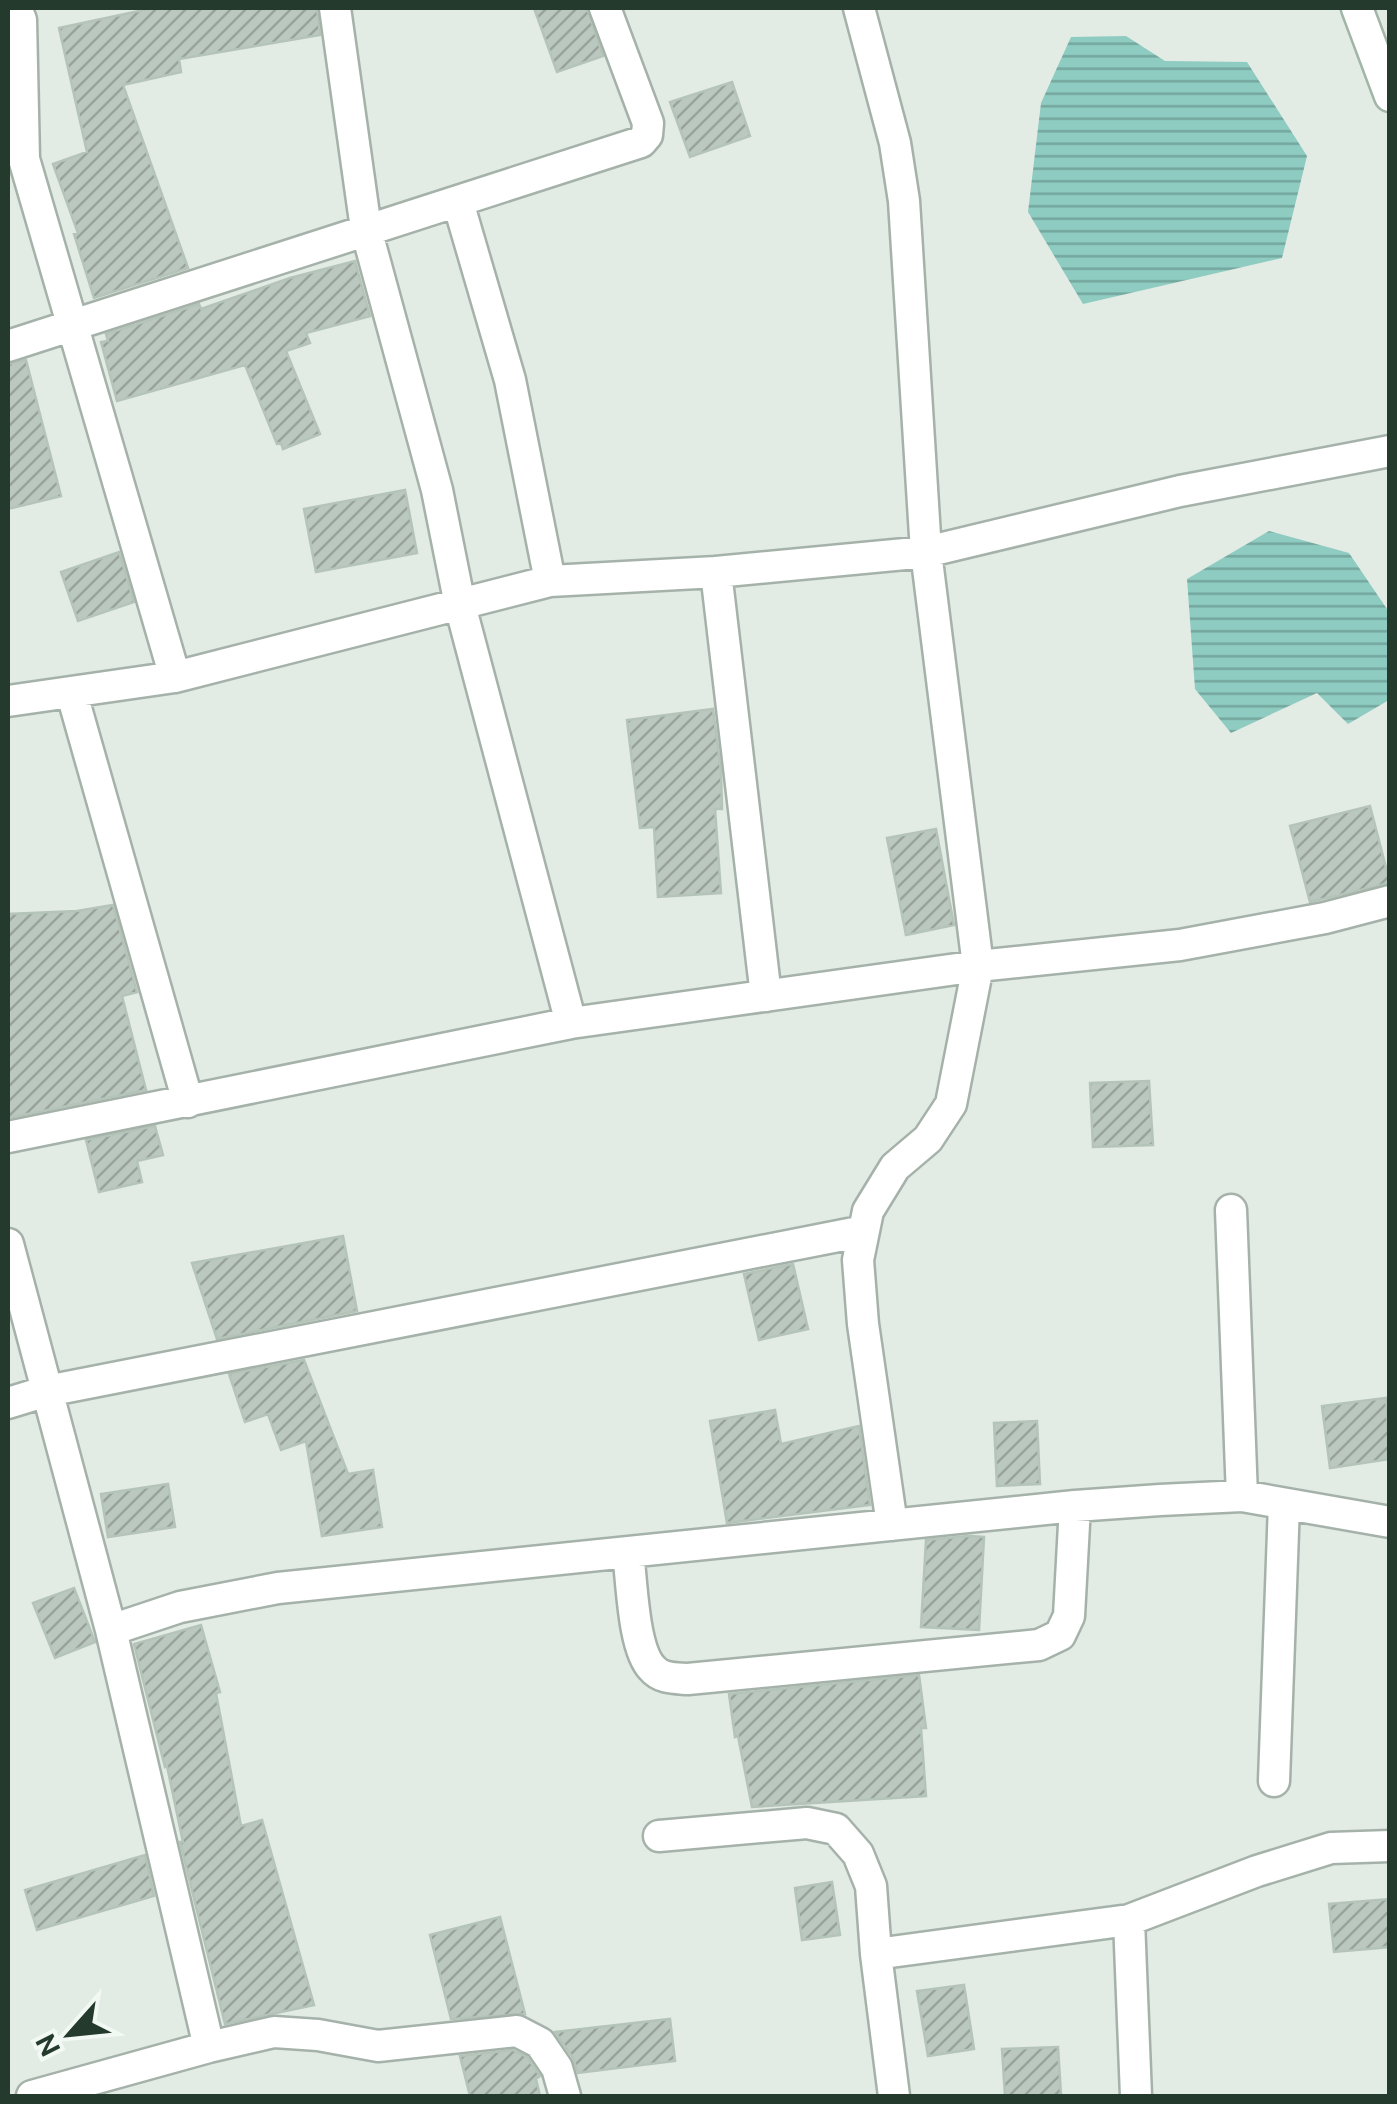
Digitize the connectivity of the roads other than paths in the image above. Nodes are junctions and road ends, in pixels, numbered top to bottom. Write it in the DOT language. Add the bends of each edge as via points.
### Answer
graph roads {
  1 [pos="16,8"];
  2 [pos="334,8"];
  3 [pos="605,8"];
  4 [pos="860,8"];
  5 [pos="1357,8"];
  6 [pos="1390,96"];
  7 [pos="458,202"];
  8 [pos="366,229"];
  9 [pos="73,326"];
  10 [pos="8,346"];
  11 [pos="1390,451"];
  12 [pos="926,552"];
  13 [pos="716,572"];
  14 [pos="550,581"];
  15 [pos="460,605"];
  16 [pos="175,677"];
  17 [pos="72,694"];
  18 [pos="8,701"];
  19 [pos="1390,901"];
  20 [pos="978,966"];
  21 [pos="766,996"];
  22 [pos="570,1023"];
  23 [pos="188,1102"];
  24 [pos="8,1137"];
  25 [pos="1231,1210"];
  26 [pos="864,1231"];
  27 [pos="8,1244"];
  28 [pos="47,1391"];
  29 [pos="8,1403"];
  30 [pos="1242,1496"];
  31 [pos="1284,1504"];
  32 [pos="1074,1506"];
  33 [pos="1390,1522"];
  34 [pos="892,1525"];
  35 [pos="628,1554"];
  36 [pos="111,1630"];
  37 [pos="1274,1781"];
  38 [pos="658,1836"];
  39 [pos="1390,1846"];
  40 [pos="1129,1920"];
  41 [pos="876,1954"];
  42 [pos="209,2047"];
  43 [pos="32,2096"];
  44 [pos="565,2096"];
  45 [pos="894,2096"];
  46 [pos="1136,2096"];
  1 -- 9 [label="street" via="24,159"];
  2 -- 8 [label="street"];
  3 -- 7 [label="street" via="648,123 647,136"];
  4 -- 12 [label="street" via="904,201"];
  5 -- 6 [label="street"];
  7 -- 8 [label="street"];
  7 -- 14 [label="street" via="510,380"];
  8 -- 9 [label="street"];
  8 -- 15 [label="street" via="437,490"];
  9 -- 10 [label="street"];
  9 -- 16 [label="street"];
  11 -- 12 [label="street" via="1180,490"];
  12 -- 13 [label="street"];
  12 -- 20 [label="street"];
  13 -- 14 [label="street"];
  13 -- 21 [label="street"];
  14 -- 15 [label="street"];
  15 -- 16 [label="street"];
  15 -- 22 [label="street"];
  16 -- 17 [label="street"];
  17 -- 18 [label="street"];
  17 -- 23 [label="street"];
  19 -- 20 [label="street" via="1180,945"];
  20 -- 21 [label="street"];
  20 -- 26 [label="street" via="951,1104 928,1140 896,1167 868,1211"];
  21 -- 22 [label="street"];
  22 -- 23 [label="street"];
  23 -- 24 [label="street"];
  25 -- 30 [label="street"];
  26 -- 28 [label="street"];
  26 -- 34 [label="street" via="858,1260 863,1324"];
  27 -- 28 [label="street"];
  28 -- 29 [label="street"];
  28 -- 36 [label="street"];
  30 -- 31 [label="street"];
  30 -- 32 [label="street"];
  31 -- 33 [label="street"];
  31 -- 37 [label="street"];
  32 -- 34 [label="street"];
  32 -- 35 [label="street" via="1070,1616 1060,1635 1040,1645 664,1677 642,1651"];
  34 -- 35 [label="street"];
  35 -- 36 [label="street" via="278,1588 180,1607"];
  36 -- 42 [label="street"];
  38 -- 41 [label="street" via="807,1823 836,1829 858,1854 872,1886"];
  39 -- 40 [label="street" via="1331,1848"];
  40 -- 41 [label="street"];
  40 -- 46 [label="street"];
  41 -- 45 [label="street"];
  42 -- 43 [label="street"];
  42 -- 44 [label="street" via="274,2032 378,2046 517,2031 540,2043"];
}
